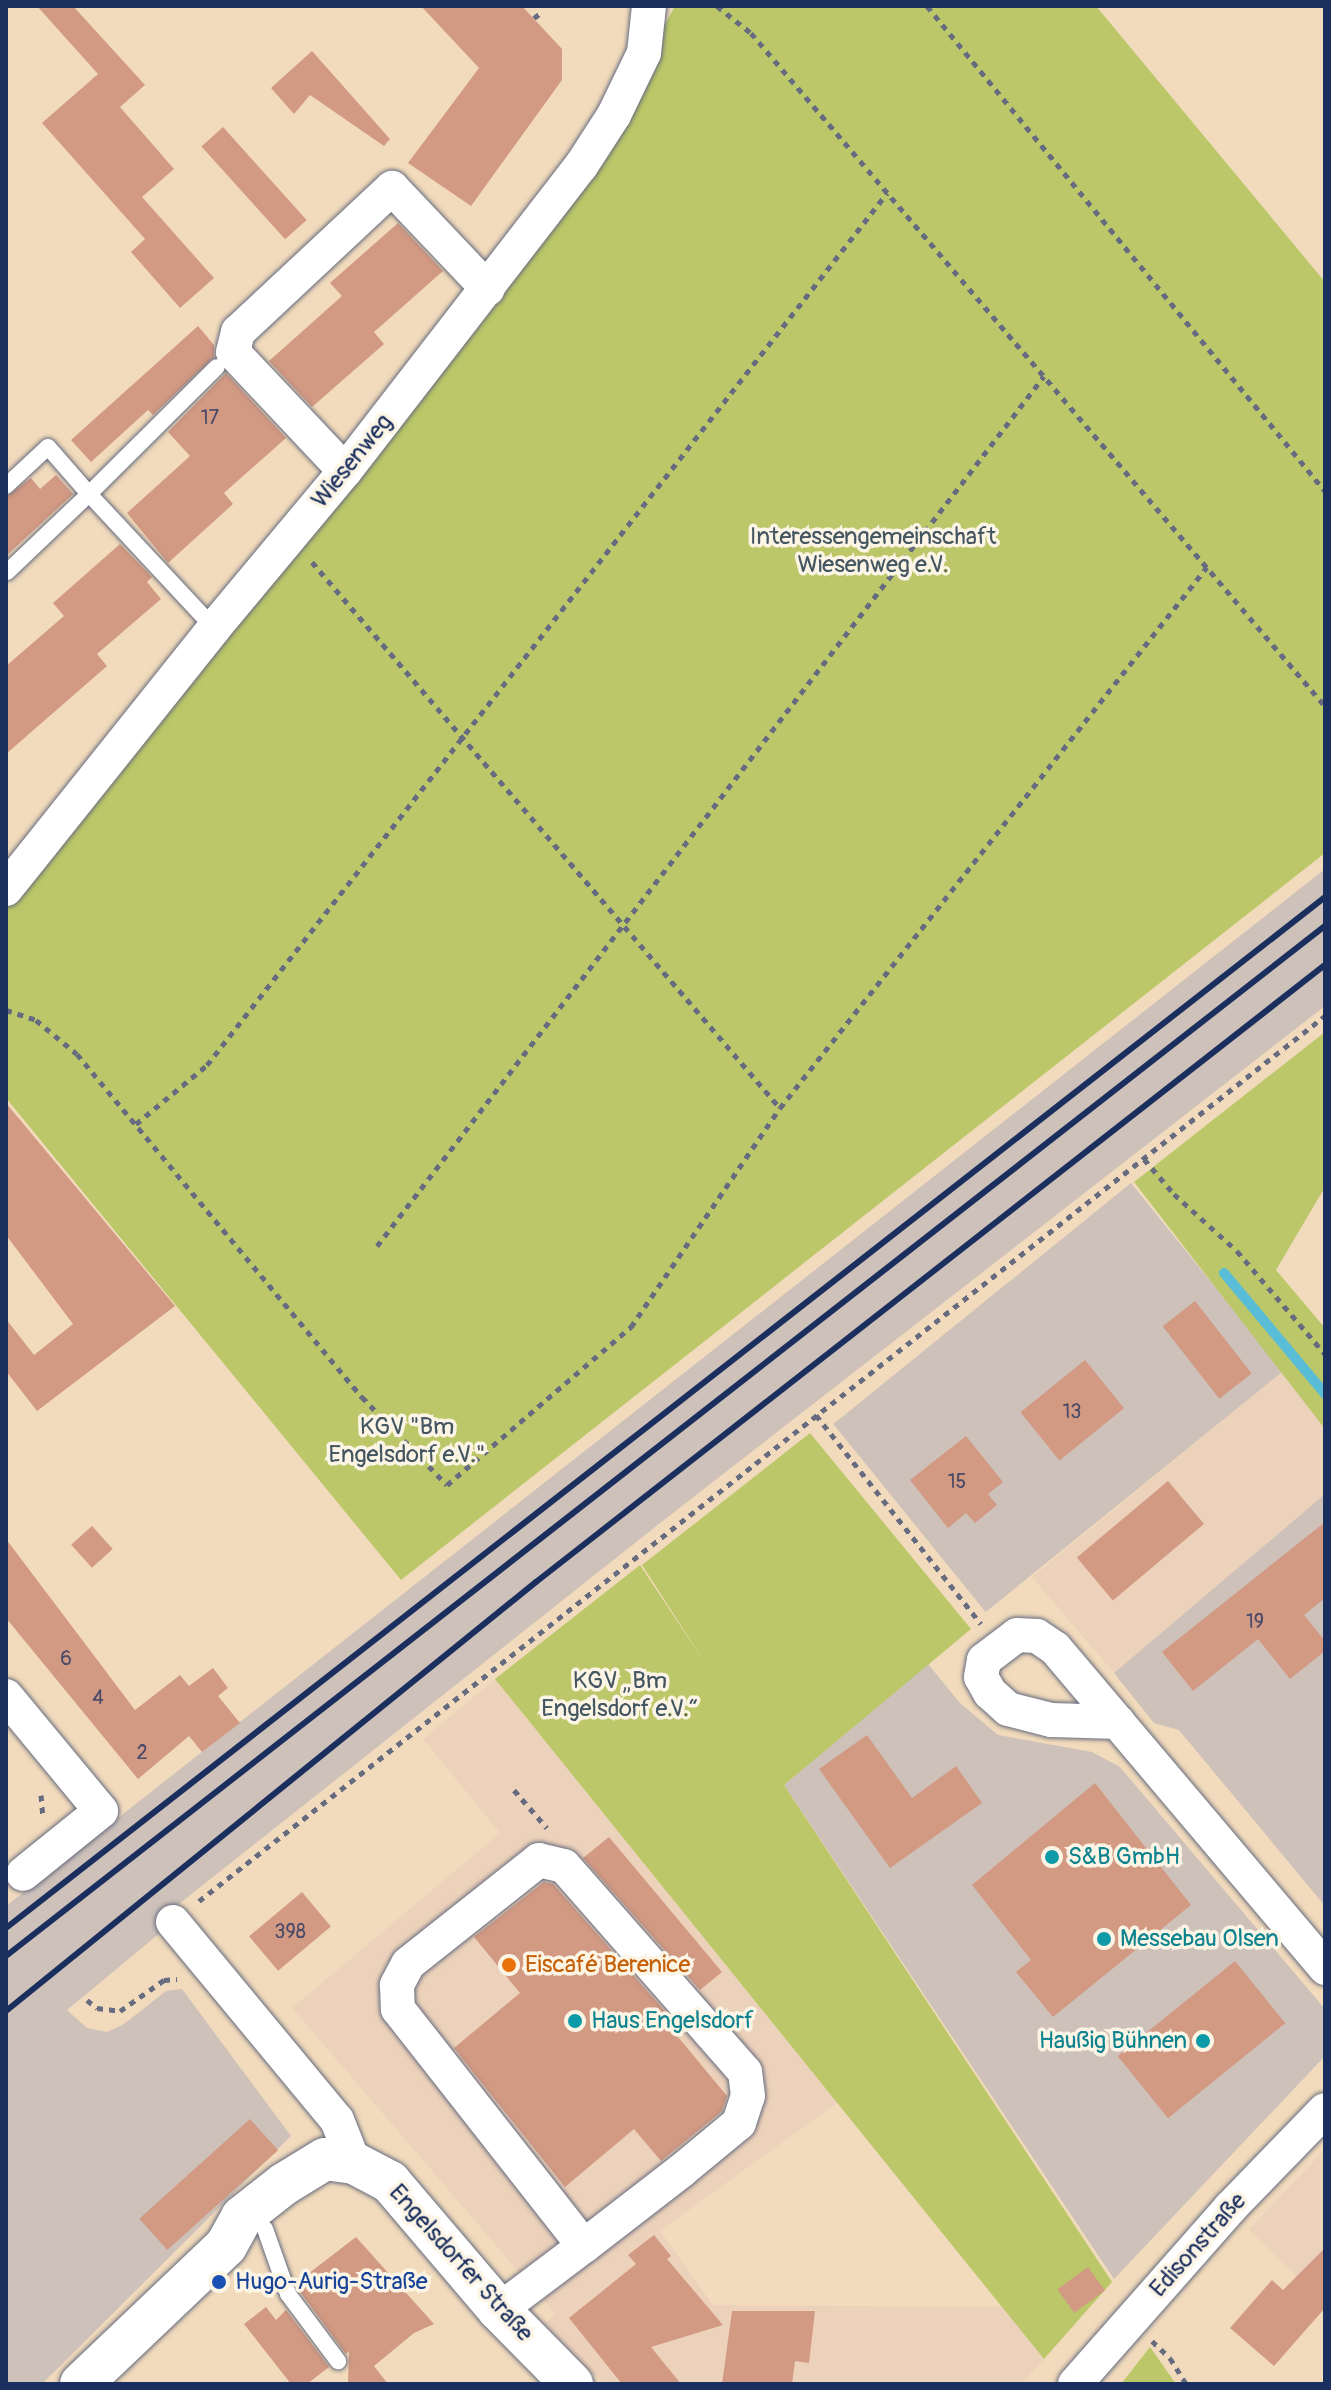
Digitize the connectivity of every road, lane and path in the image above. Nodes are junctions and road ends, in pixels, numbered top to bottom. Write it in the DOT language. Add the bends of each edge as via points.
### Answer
graph roads {
  1 [pos="649,6"];
  2 [pos="717,6"];
  3 [pos="927,6"];
  4 [pos="542,12"];
  5 [pos="534,18"];
  6 [pos="887,193"];
  7 [pos="488,289"];
  8 [pos="217,367"];
  9 [pos="1044,376"];
  10 [pos="345,471"];
  11 [pos="6,486"];
  12 [pos="1325,491"];
  13 [pos="89,494"];
  14 [pos="290,537"];
  15 [pos="1207,567"];
  16 [pos="7,572"];
  17 [pos="214,628"];
  18 [pos="1325,706"];
  19 [pos="462,738"];
  20 [pos="6,889"];
  21 [pos="623,925"];
  22 [pos="6,1010"];
  23 [pos="1325,1016"];
  24 [pos="780,1108"];
  25 [pos="135,1124"];
  26 [pos="1144,1159"];
  27 [pos="377,1246"];
  28 [pos="1325,1354"];
  29 [pos="816,1415"];
  30 [pos="1000,1645"];
  31 [pos="6,1696"];
  32 [pos="1118,1722"];
  33 [pos="34,1786"];
  34 [pos="514,1790"];
  35 [pos="43,1827"];
  36 [pos="539,1860"];
  37 [pos="23,1874"];
  38 [pos="173,1922"];
  39 [pos="1325,1968"];
  40 [pos="190,1985"];
  41 [pos="87,2000"];
  42 [pos="1325,2110"];
  43 [pos="354,2163"];
  44 [pos="265,2229"];
  45 [pos="226,2246"];
  46 [pos="584,2246"];
  47 [pos="499,2310"];
  48 [pos="1131,2322"];
  49 [pos="338,2361"];
  50 [pos="81,2384"];
  51 [pos="572,2384"];
  52 [pos="1075,2384"];
  53 [pos="1186,2384"];
  1 -- 7 [label="street, Wiesenweg" via="644,53 614,115"];
  2 -- 6 [label="path" via="751,33"];
  3 -- 12 [label="path"];
  4 -- 5 [label="path"];
  6 -- 9 [label="path"];
  6 -- 19 [label="path"];
  7 -- 10 [label="street, Wiesenweg"];
  7 -- 10 [label="street" via="392,188 238,332 233,352"];
  8 -- 13 [label="lane"];
  9 -- 15 [label="path"];
  9 -- 21 [label="path"];
  10 -- 14 [label="street, Wiesenweg"];
  11 -- 13 [label="lane" via="48,447"];
  13 -- 16 [label="lane"];
  13 -- 17 [label="lane"];
  14 -- 17 [label="street, Wiesenweg"];
  14 -- 19 [label="path"];
  15 -- 18 [label="path"];
  15 -- 24 [label="path"];
  17 -- 20 [label="street, Wiesenweg"];
  19 -- 21 [label="path"];
  19 -- 25 [label="path" via="207,1065"];
  21 -- 24 [label="path"];
  21 -- 27 [label="path"];
  22 -- 25 [label="path" via="36,1020 77,1054"];
  23 -- 26 [label="path"];
  24 -- 25 [label="path" via="631,1327 447,1485 362,1397"];
  26 -- 28 [label="path" via="1237,1251"];
  26 -- 29 [label="path"];
  29 -- 30 [label="path"];
  29 -- 38 [label="path"];
  30 -- 32 [label="street" via="1017,1635 1037,1636 1055,1648"];
  30 -- 32 [label="street" via="984,1660 981,1677 1008,1709 1051,1720"];
  31 -- 37 [label="street" via="101,1811"];
  32 -- 39 [label="street"];
  33 -- 35 [label="path" via="43,1797"];
  34 -- 36 [label="path" via="548,1827"];
  36 -- 46 [label="street" via="408,1964 397,1985 398,2009"];
  36 -- 46 [label="street" via="564,1866 745,2072 747,2084 739,2123"];
  38 -- 43 [label="street" via="337,2120"];
  40 -- 41 [label="path" via="164,1980 120,2011 97,2008"];
  42 -- 48 [label="street, Edisonstraße"];
  43 -- 44 [label="street" via="337,2183"];
  43 -- 45 [label="street" via="325,2159 310,2168 242,2217"];
  43 -- 47 [label="street, Engelsdorfer Straße" via="390,2182"];
  44 -- 45 [label="street"];
  44 -- 49 [label="lane" via="288,2294"];
  45 -- 50 [label="street"];
  46 -- 47 [label="street"];
  47 -- 51 [label="street, Engelsdorfer Straße"];
  48 -- 52 [label="street, Edisonstraße"];
  48 -- 53 [label="path" via="1170,2358"];
}
